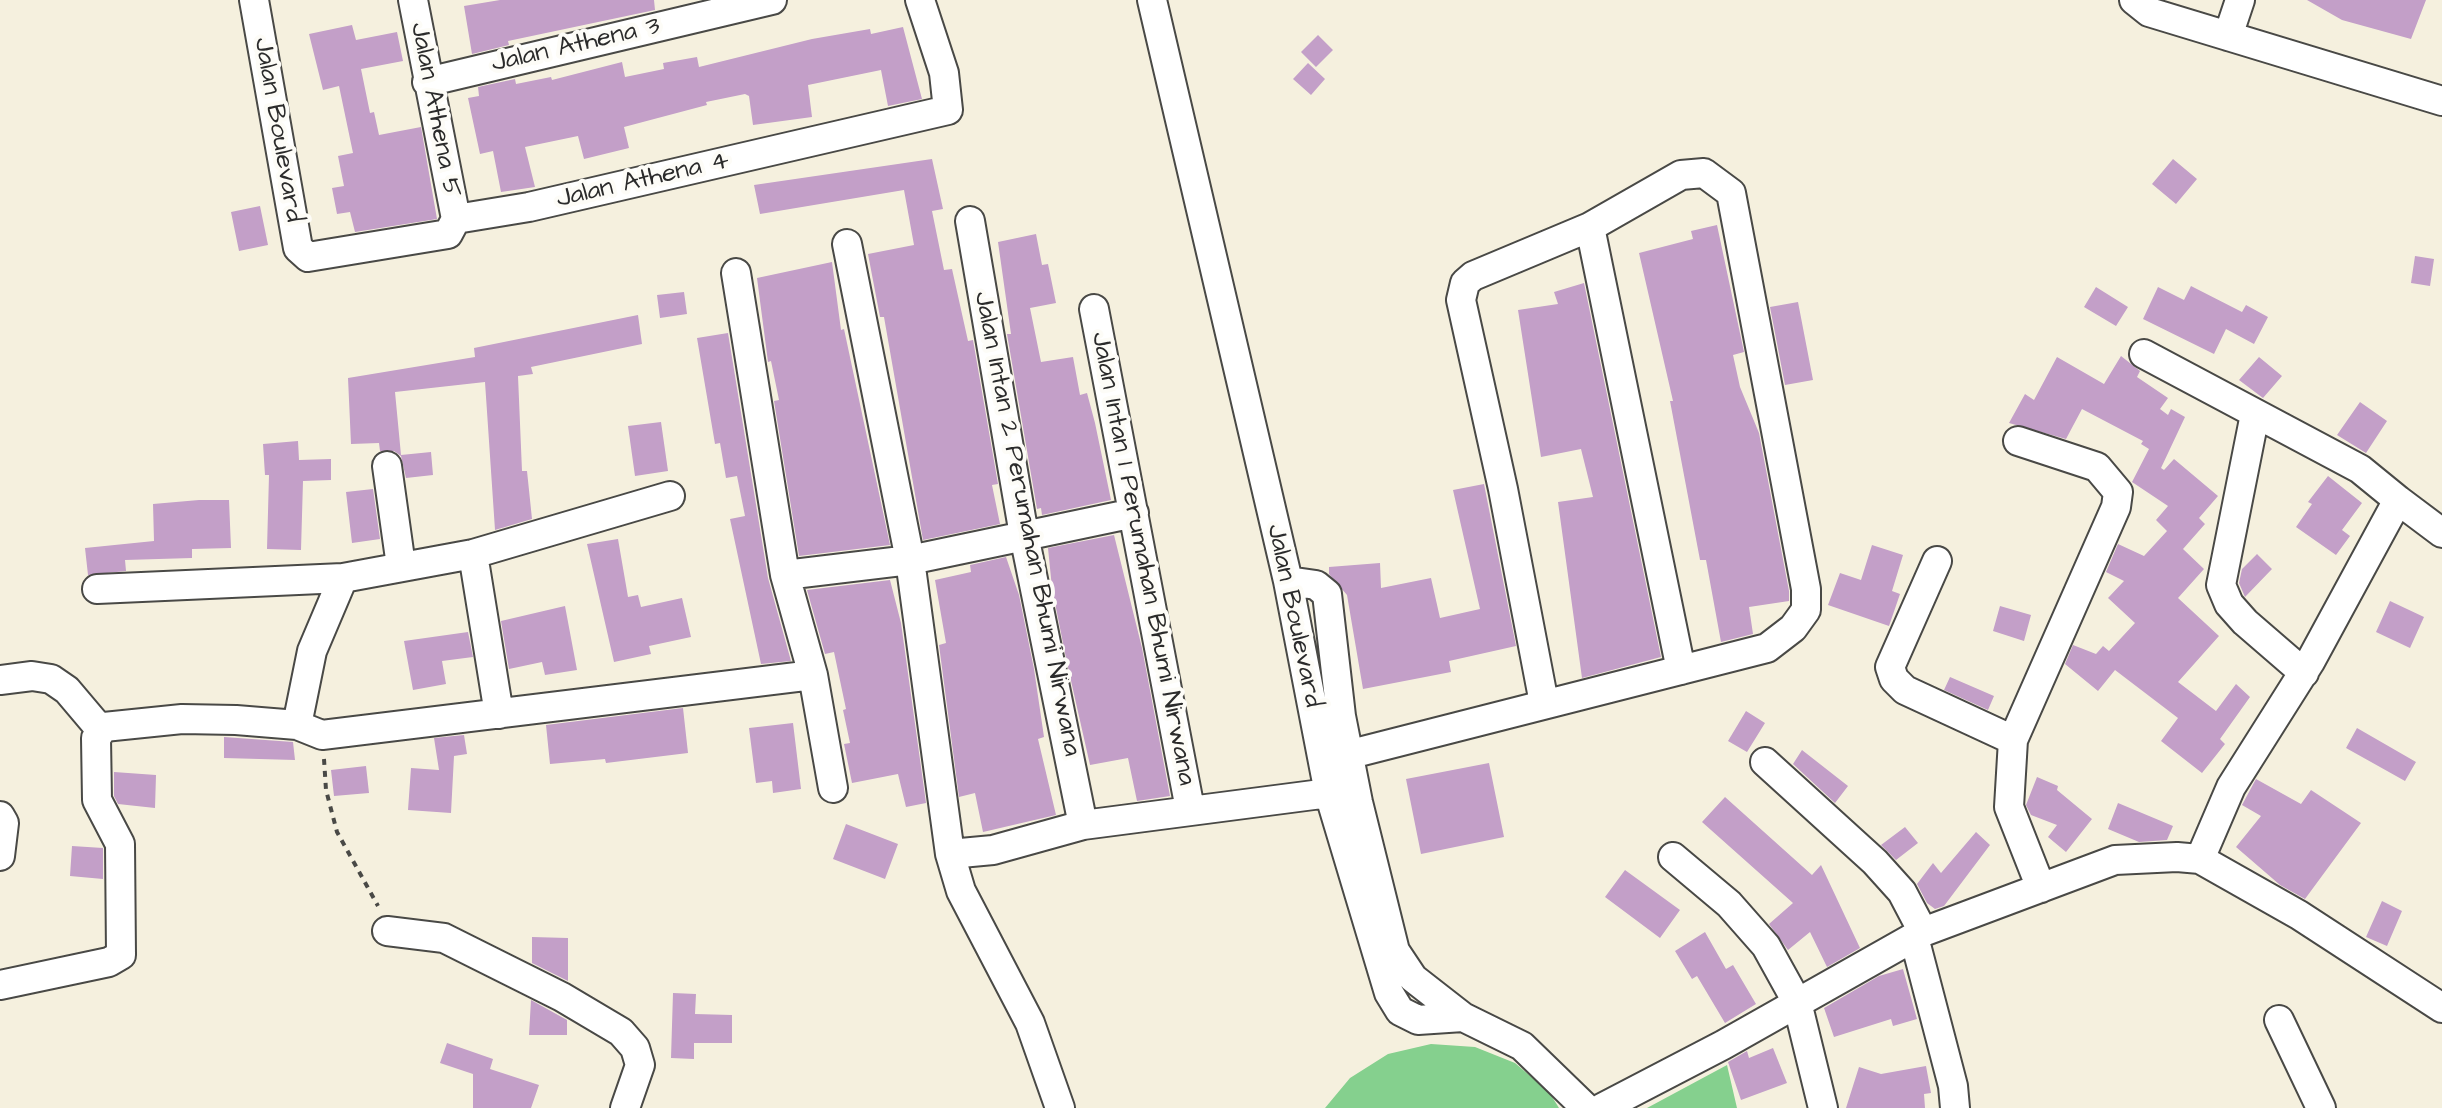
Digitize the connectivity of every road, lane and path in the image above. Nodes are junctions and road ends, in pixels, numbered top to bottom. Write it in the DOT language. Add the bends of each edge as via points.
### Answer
graph roads {
  1 [pos="254,0"];
  2 [pos="413,0"];
  3 [pos="772,0"];
  4 [pos="920,0"];
  5 [pos="1152,0"];
  6 [pos="2134,0"];
  7 [pos="2240,0"];
  8 [pos="2228,36"];
  9 [pos="427,82"];
  10 [pos="2442,101"];
  11 [pos="456,219"];
  12 [pos="970,221"];
  13 [pos="1590,227"];
  14 [pos="847,244"];
  15 [pos="308,257"];
  16 [pos="736,273"];
  17 [pos="1094,309"];
  18 [pos="2144,354"];
  19 [pos="2255,414"];
  20 [pos="2018,441"];
  21 [pos="387,466"];
  22 [pos="670,496"];
  23 [pos="2398,500"];
  24 [pos="1134,513"];
  25 [pos="2442,533"];
  26 [pos="1024,535"];
  27 [pos="473,554"];
  28 [pos="910,560"];
  29 [pos="1937,561"];
  30 [pos="401,566"];
  31 [pos="785,575"];
  32 [pos="343,578"];
  33 [pos="1288,581"];
  34 [pos="97,589"];
  35 [pos="1681,670"];
  36 [pos="2304,673"];
  37 [pos="813,675"];
  38 [pos="0,680"];
  39 [pos="1544,703"];
  40 [pos="499,714"];
  41 [pos="100,729"];
  42 [pos="309,730"];
  43 [pos="2013,740"];
  44 [pos="1351,754"];
  45 [pos="1765,762"];
  46 [pos="833,788"];
  47 [pos="1329,793"];
  48 [pos="1190,809"];
  49 [pos="0,816"];
  50 [pos="1083,825"];
  51 [pos="950,854"];
  52 [pos="0,856"];
  53 [pos="1673,857"];
  54 [pos="2200,859"];
  55 [pos="2041,888"];
  56 [pos="387,931"];
  57 [pos="1919,934"];
  58 [pos="0,985"];
  59 [pos="1797,1002"];
  60 [pos="2442,1008"];
  61 [pos="1463,1017"];
  62 [pos="2279,1020"];
  63 [pos="625,1108"];
  64 [pos="1060,1108"];
  65 [pos="1586,1108"];
  66 [pos="1602,1108"];
  67 [pos="1823,1108"];
  68 [pos="1955,1108"];
  69 [pos="2321,1108"];
  1 -- 15 [label="street, Jalan Boulevard" via="298,248"];
  2 -- 9 [label="street, Jalan Athena 5"];
  3 -- 9 [label="street, Jalan Athena 3"];
  4 -- 11 [label="street, Jalan Athena 4" via="944,73 948,110 529,207"];
  5 -- 33 [label="street, Jalan Boulevard"];
  6 -- 8 [label="street" via="2149,12"];
  7 -- 8 [label="street"];
  8 -- 10 [label="street"];
  9 -- 11 [label="street, Jalan Athena 5"];
  11 -- 15 [label="street, Jalan Athena 4" via="448,234"];
  12 -- 26 [label="street, Jalan Intan 2 Perumahan Bhumi Nirwana"];
  13 -- 35 [label="street"];
  13 -- 35 [label="street" via="1681,175 1704,173 1731,193 1806,610 1767,648"];
  13 -- 39 [label="street" via="1473,276 1465,283 1461,300"];
  14 -- 28 [label="street"];
  16 -- 31 [label="street"];
  17 -- 24 [label="street, Jalan Intan 1 Perumahan Bhumi Nirwana"];
  18 -- 19 [label="street"];
  19 -- 23 [label="street" via="2360,469"];
  19 -- 36 [label="street" via="2221,585 2245,622"];
  20 -- 43 [label="street" via="2097,467 2118,492 2116,507"];
  21 -- 30 [label="street"];
  22 -- 27 [label="street"];
  23 -- 25 [label="street"];
  23 -- 36 [label="street"];
  24 -- 26 [label="street"];
  24 -- 48 [label="street, Jalan Intan 1 Perumahan Bhumi Nirwana"];
  26 -- 28 [label="street"];
  26 -- 50 [label="street, Jalan Intan 2 Perumahan Bhumi Nirwana"];
  27 -- 30 [label="street"];
  27 -- 40 [label="street"];
  28 -- 31 [label="street"];
  28 -- 51 [label="street"];
  29 -- 43 [label="street" via="1890,667 1894,679 1905,690"];
  30 -- 32 [label="street"];
  31 -- 37 [label="street"];
  32 -- 34 [label="street"];
  32 -- 42 [label="street" via="312,651"];
  33 -- 44 [label="street" via="1316,585 1327,594 1341,716"];
  33 -- 47 [label="street, Jalan Boulevard"];
  35 -- 39 [label="street"];
  36 -- 54 [label="street" via="2231,787"];
  37 -- 40 [label="street"];
  37 -- 46 [label="street"];
  38 -- 41 [label="street" via="51,679"];
  39 -- 44 [label="street"];
  40 -- 42 [label="street"];
  41 -- 42 [label="street" via="182,719"];
  41 -- 58 [label="street" via="97,800 120,844 121,955"];
  42 -- 56 [label="path" via="337,832 377,901"];
  43 -- 55 [label="street" via="2009,807"];
  44 -- 61 [label="street" via="1395,951 1413,978"];
  45 -- 57 [label="street" via="1902,892"];
  47 -- 48 [label="street"];
  47 -- 61 [label="street, Jalan Boulevard" via="1389,993 1400,1011 1418,1020"];
  48 -- 50 [label="street"];
  49 -- 52 [label="street"];
  50 -- 51 [label="street" via="993,850"];
  51 -- 64 [label="street" via="961,891 1030,1023"];
  53 -- 59 [label="street" via="1729,904 1766,946"];
  54 -- 55 [label="street" via="2115,860"];
  54 -- 60 [label="street" via="2299,915"];
  55 -- 57 [label="street"];
  56 -- 63 [label="street" via="444,938 621,1032 635,1048 640,1065"];
  57 -- 59 [label="street"];
  57 -- 68 [label="street"];
  59 -- 66 [label="street"];
  59 -- 67 [label="street"];
  61 -- 65 [label="street, Jalan Boulevard" via="1522,1046"];
  62 -- 69 [label="street"];
}
